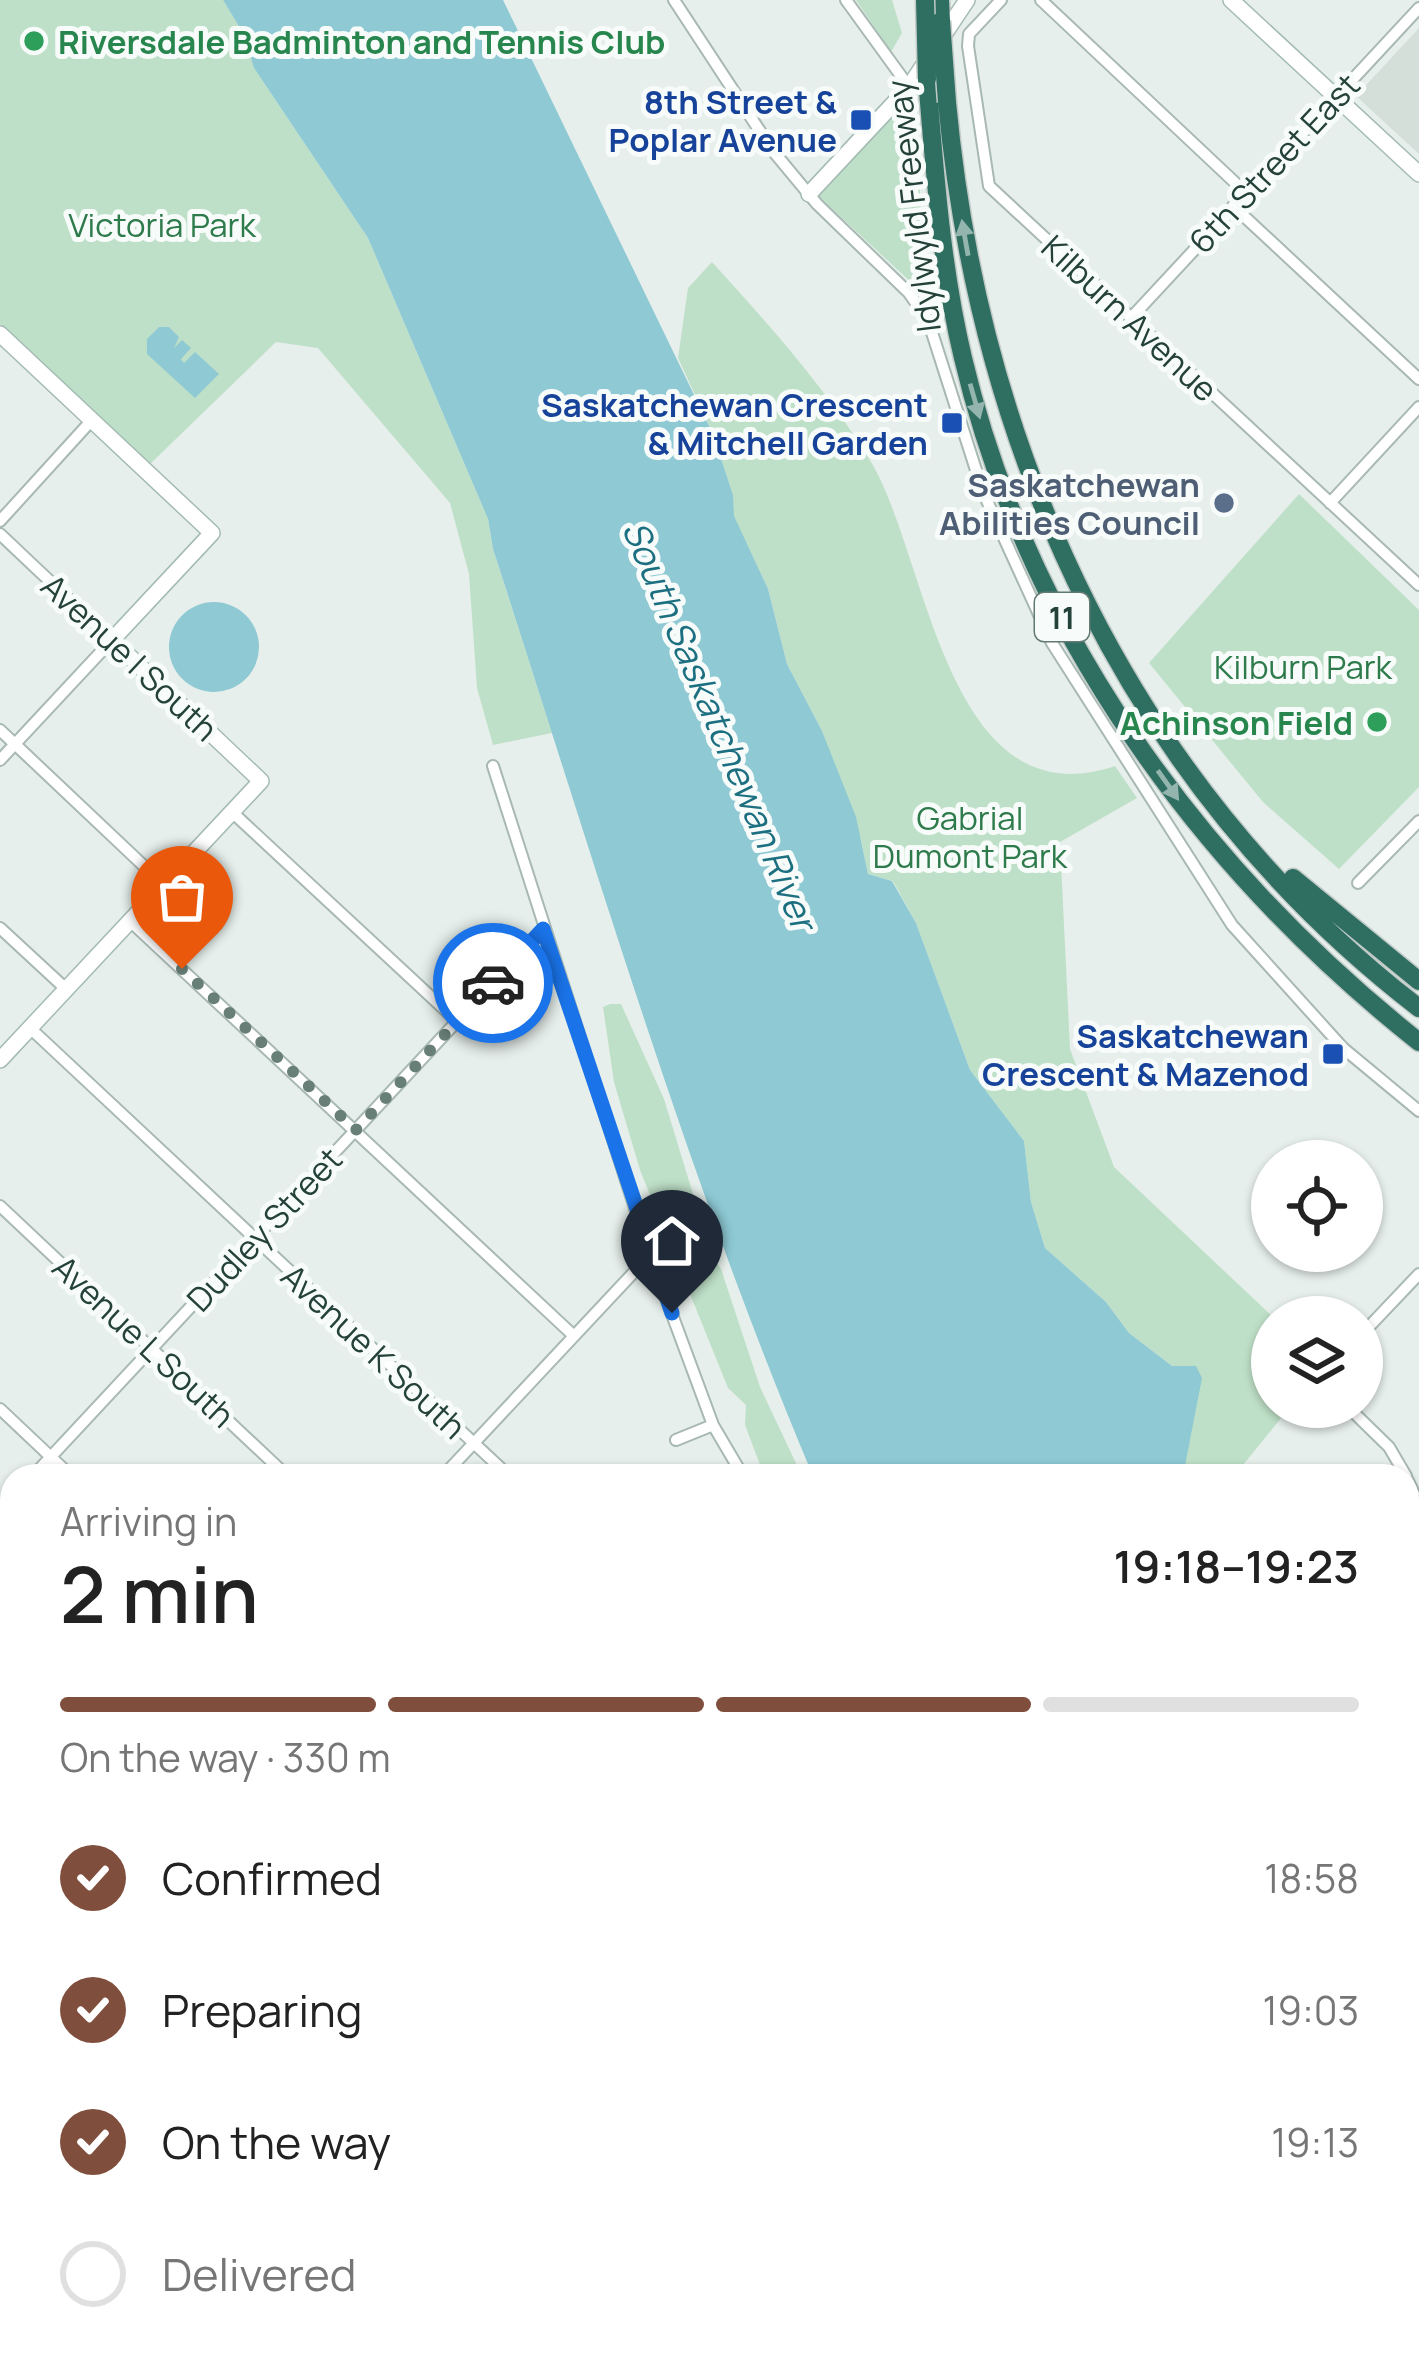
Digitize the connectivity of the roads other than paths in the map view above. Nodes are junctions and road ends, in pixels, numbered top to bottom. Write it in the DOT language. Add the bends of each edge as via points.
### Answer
graph roads {
  1 [pos="674,0"];
  2 [pos="845,0"];
  3 [pos="925,0"];
  4 [pos="940,0"];
  5 [pos="967,0"];
  6 [pos="1001,0"];
  7 [pos="1042,0"];
  8 [pos="1232,0"];
  9 [pos="1419,8"];
  10 [pos="918,83"];
  11 [pos="1336,97"];
  12 [pos="1419,174"];
  13 [pos="1245,192"];
  14 [pos="809,194"];
  15 [pos="1233,206"];
  16 [pos="1130,319"];
  17 [pos="0,334"];
  18 [pos="1419,379"];
  19 [pos="1419,407"];
  20 [pos="91,421"];
  21 [pos="1330,502"];
  22 [pos="0,521"];
  23 [pos="0,534"];
  24 [pos="1419,585"];
  25 [pos="112,640"];
  26 [pos="1138,694"];
  27 [pos="0,730"];
  28 [pos="15,744"];
  29 [pos="0,760"];
  30 [pos="493,766"];
  31 [pos="232,812"];
  32 [pos="1419,821"];
  33 [pos="1358,883"];
  34 [pos="164,885"];
  35 [pos="130,921"];
  36 [pos="0,928"];
  37 [pos="543,929"];
  38 [pos="1419,981"];
  39 [pos="66,989"];
  40 [pos="1419,1008"];
  41 [pos="458,1021"];
  42 [pos="30,1028"];
  43 [pos="1419,1042"];
  44 [pos="0,1060"];
  45 [pos="1419,1111"];
  46 [pos="356,1130"];
  47 [pos="0,1206"];
  48 [pos="254,1239"];
  49 [pos="650,1256"];
  50 [pos="1418,1278"];
  51 [pos="1383,1313"];
  52 [pos="574,1336"];
  53 [pos="153,1348"];
  54 [pos="0,1409"];
  55 [pos="713,1425"];
  56 [pos="1370,1428"];
  57 [pos="676,1440"];
  58 [pos="474,1444"];
  59 [pos="51,1457"];
  60 [pos="44,1464"];
  61 [pos="58,1464"];
  62 [pos="274,1464"];
  63 [pos="455,1464"];
  64 [pos="496,1464"];
  65 [pos="736,1464"];
  66 [pos="1398,1464"];
  1 -- 14 [label="street" via="736,100"];
  2 -- 10 [label="street"];
  3 -- 10 [label="highway, Idylwyld Freeway / 11, bridge"];
  26 -- 4 [label="highway, Idylwyld Freeway / 11, one-way, bridge" via="1057,547 1020,454 971,275"];
  5 -- 10 [label="street"];
  6 -- 16 [label="street, Kilburn Avenue" via="969,34 968,46 989,186"];
  7 -- 13 [label="street"];
  8 -- 11 [label="street"];
  9 -- 11 [label="street, 6th Street East"];
  10 -- 14 [label="street"];
  10 -- 43 [label="highway, Idylwyld Freeway / 11, one-way" via="963,360 1001,481 1057,608 1096,681 1215,849 1316,956"];
  11 -- 12 [label="street"];
  11 -- 13 [label="street, 6th Street East"];
  13 -- 15 [label="street, 6th Street East"];
  14 -- 45 [label="street" via="928,320 983,492 1024,589 1232,925 1343,1048"];
  15 -- 16 [label="street, 6th Street East"];
  15 -- 18 [label="street"];
  16 -- 21 [label="street, Kilburn Avenue"];
  17 -- 20 [label="street"];
  19 -- 21 [label="street"];
  20 -- 22 [label="street"];
  20 -- 25 [label="street" via="212,533"];
  21 -- 24 [label="street, Kilburn Avenue"];
  23 -- 25 [label="street, Avenue I South"];
  25 -- 28 [label="street"];
  25 -- 31 [label="street, Avenue I South" via="261,781"];
  26 -- 38 [label="highway" via="1284,870"];
  26 -- 40 [label="highway, Idylwyld Freeway / 11" via="1254,854"];
  27 -- 28 [label="street"];
  28 -- 29 [label="street"];
  28 -- 34 [label="street"];
  30 -- 37 [label="street"];
  31 -- 34 [label="street"];
  31 -- 41 [label="street"];
  32 -- 33 [label="street"];
  34 -- 35 [label="street"];
  35 -- 39 [label="street"];
  35 -- 46 [label="street"];
  36 -- 39 [label="street"];
  37 -- 41 [label="street, Dudley Street"];
  37 -- 49 [label="street"];
  39 -- 42 [label="street"];
  41 -- 46 [label="street, Dudley Street"];
  42 -- 44 [label="street"];
  42 -- 48 [label="street, Avenue K South"];
  46 -- 48 [label="street, Dudley Street"];
  46 -- 52 [label="street"];
  47 -- 53 [label="street, Avenue L South"];
  48 -- 53 [label="street, Dudley Street"];
  48 -- 58 [label="street, Avenue K South"];
  49 -- 52 [label="street"];
  49 -- 55 [label="street"];
  50 -- 51 [label="street"];
  52 -- 58 [label="street"];
  53 -- 59 [label="street, Dudley Street"];
  53 -- 62 [label="street, Avenue L South"];
  54 -- 59 [label="street"];
  55 -- 57 [label="street"];
  55 -- 65 [label="street"];
  56 -- 66 [label="street"];
  58 -- 63 [label="street"];
  58 -- 64 [label="street, Avenue K South"];
  59 -- 60 [label="street, Dudley Street"];
  59 -- 61 [label="street"];
}
